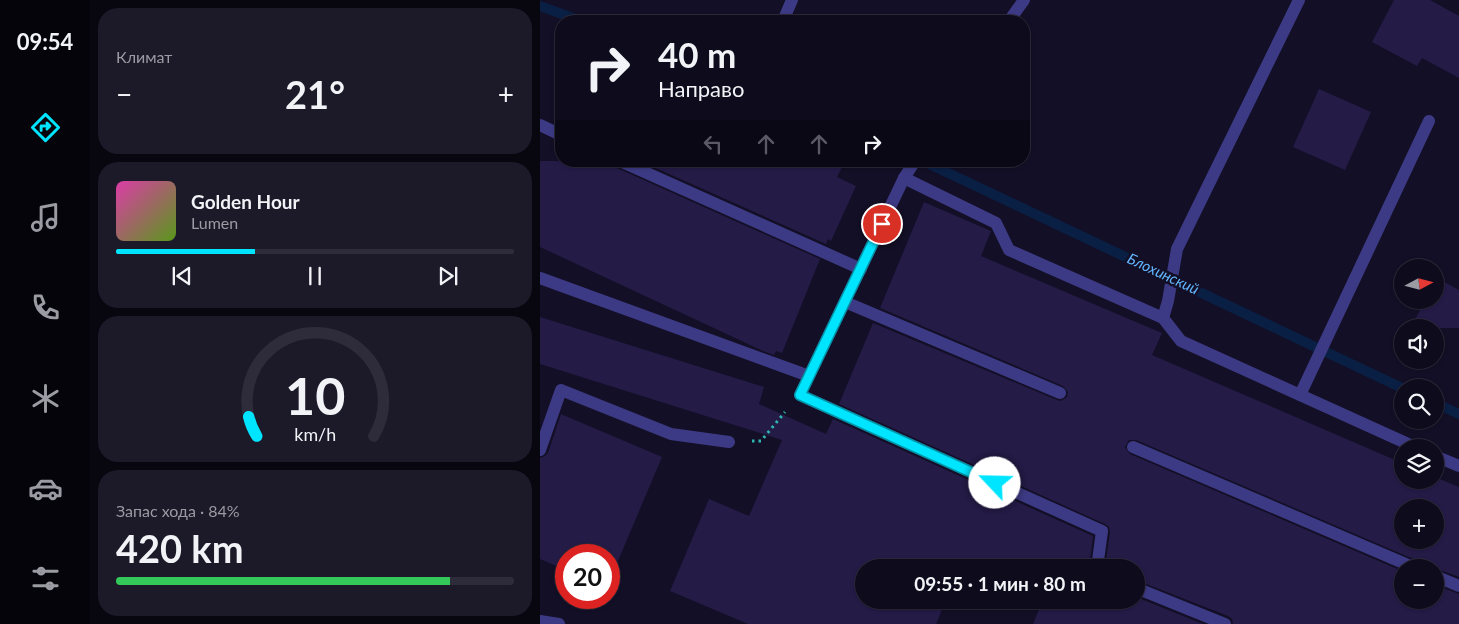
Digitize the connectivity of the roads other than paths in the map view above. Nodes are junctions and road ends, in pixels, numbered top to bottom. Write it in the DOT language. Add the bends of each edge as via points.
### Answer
graph roads {
  1 [pos="792,0"];
  2 [pos="1024,0"];
  3 [pos="1299,0"];
  4 [pos="786,15"];
  5 [pos="1013,15"];
  6 [pos="1428,121"];
  7 [pos="540,125"];
  8 [pos="555,132"];
  9 [pos="633,167"];
  10 [pos="911,167"];
  11 [pos="906,176"];
  12 [pos="861,269"];
  13 [pos="540,278"];
  14 [pos="845,302"];
  15 [pos="1163,318"];
  16 [pos="809,376"];
  17 [pos="1060,393"];
  18 [pos="1300,395"];
  19 [pos="1397,439"];
  20 [pos="730,442"];
  21 [pos="1133,447"];
  22 [pos="540,450"];
  23 [pos="1444,460"];
  24 [pos="1459,466"];
  25 [pos="1098,559"];
  26 [pos="1394,559"];
  27 [pos="1444,580"];
  28 [pos="1459,586"];
  29 [pos="1145,592"];
  30 [pos="540,621"];
  31 [pos="559,624"];
  32 [pos="1225,624"];
  1 -- 4 [label="street"];
  2 -- 5 [label="street"];
  3 -- 15 [label="street" via="1177,250"];
  6 -- 18 [label="street"];
  7 -- 8 [label="street"];
  9 -- 12 [label="street"];
  10 -- 11 [label="street"];
  11 -- 12 [label="street"];
  11 -- 15 [label="street" via="996,223 1009,250"];
  12 -- 14 [label="street"];
  13 -- 16 [label="street"];
  14 -- 16 [label="street"];
  14 -- 17 [label="street"];
  15 -- 18 [label="street" via="1181,341"];
  16 -- 25 [label="street" via="800,395 1102,531"];
  18 -- 19 [label="street"];
  20 -- 22 [label="street" via="671,434 561,390"];
  21 -- 26 [label="street"];
  23 -- 24 [label="street"];
  27 -- 28 [label="street"];
  29 -- 32 [label="street"];
  30 -- 31 [label="street"];
}
